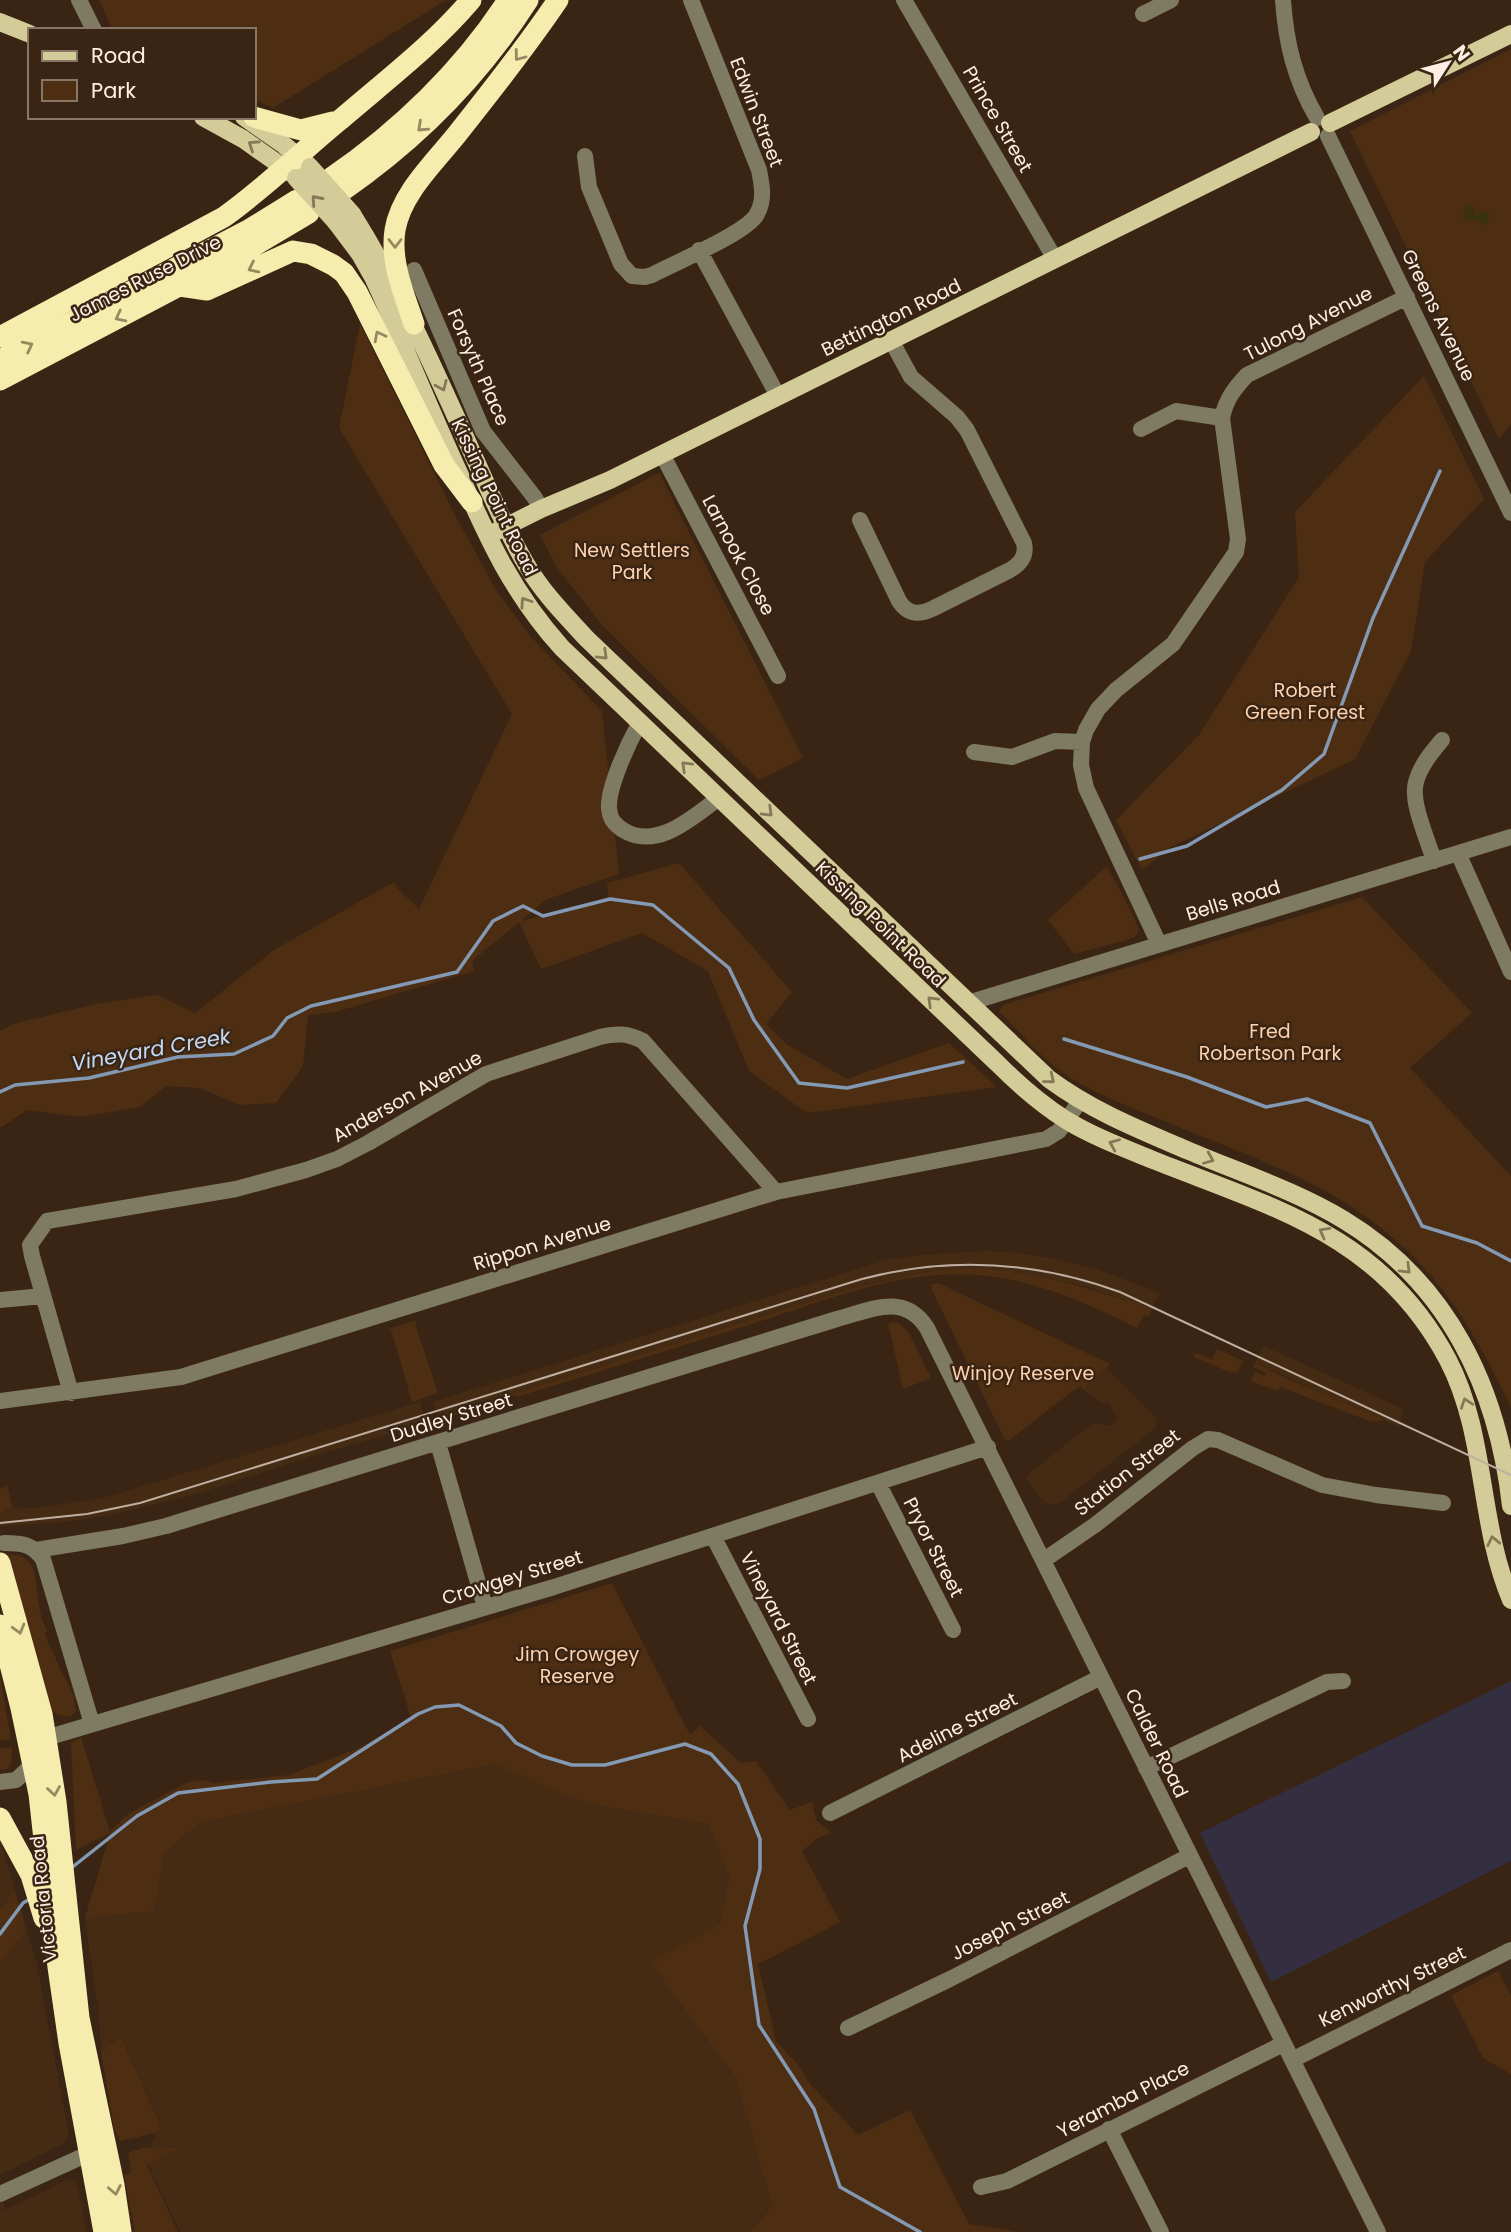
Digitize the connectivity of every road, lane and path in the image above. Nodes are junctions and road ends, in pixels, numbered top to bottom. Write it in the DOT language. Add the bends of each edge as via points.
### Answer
graph roads {
  1 [pos="79,0"];
  2 [pos="471,0"];
  3 [pos="508,0"];
  4 [pos="528,0"];
  5 [pos="558,0"];
  6 [pos="691,0"];
  7 [pos="904,0"];
  8 [pos="1171,0"];
  9 [pos="1283,0"];
  10 [pos="1143,14"];
  11 [pos="0,22"];
  12 [pos="93,28"];
  13 [pos="28,33"];
  14 [pos="1511,34"];
  15 [pos="256,118"];
  16 [pos="207,119"];
  17 [pos="246,119"];
  18 [pos="339,121"];
  19 [pos="1322,127"];
  20 [pos="585,156"];
  21 [pos="297,167"];
  22 [pos="344,218"];
  23 [pos="699,250"];
  24 [pos="1055,259"];
  25 [pos="414,270"];
  26 [pos="180,286"];
  27 [pos="1407,297"];
  28 [pos="414,324"];
  29 [pos="0,337"];
  30 [pos="891,340"];
  31 [pos="0,360"];
  32 [pos="0,380"];
  33 [pos="778,396"];
  34 [pos="1222,418"];
  35 [pos="1141,429"];
  36 [pos="662,454"];
  37 [pos="472,502"];
  38 [pos="541,509"];
  39 [pos="1511,513"];
  40 [pos="860,520"];
  41 [pos="506,527"];
  42 [pos="488,537"];
  43 [pos="778,676"];
  44 [pos="640,722"];
  45 [pos="1441,740"];
  46 [pos="1082,742"];
  47 [pos="974,752"];
  48 [pos="719,798"];
  49 [pos="1511,837"];
  50 [pos="1458,853"];
  51 [pos="1434,861"];
  52 [pos="1159,944"];
  53 [pos="1511,972"];
  54 [pos="968,1003"];
  55 [pos="1080,1101"];
  56 [pos="1067,1120"];
  57 [pos="776,1192"];
  58 [pos="43,1296"];
  59 [pos="0,1300"];
  60 [pos="874,1309"];
  61 [pos="71,1393"];
  62 [pos="0,1401"];
  63 [pos="438,1443"];
  64 [pos="988,1447"];
  65 [pos="878,1483"];
  66 [pos="1443,1503"];
  67 [pos="1511,1506"];
  68 [pos="713,1536"];
  69 [pos="36,1550"];
  70 [pos="2,1553"];
  71 [pos="1044,1560"];
  72 [pos="1511,1600"];
  73 [pos="485,1607"];
  74 [pos="0,1625"];
  75 [pos="953,1630"];
  76 [pos="1101,1677"];
  77 [pos="1343,1681"];
  78 [pos="807,1719"];
  79 [pos="92,1724"];
  80 [pos="46,1738"];
  81 [pos="32,1765"];
  82 [pos="1146,1768"];
  83 [pos="0,1782"];
  84 [pos="830,1813"];
  85 [pos="0,1818"];
  86 [pos="54,1849"];
  87 [pos="1189,1856"];
  88 [pos="53,1905"];
  89 [pos="1511,1951"];
  90 [pos="848,2028"];
  91 [pos="1283,2044"];
  92 [pos="1292,2060"];
  93 [pos="1109,2129"];
  94 [pos="98,2151"];
  95 [pos="981,2188"];
  96 [pos="0,2194"];
  97 [pos="104,2232"];
  98 [pos="121,2232"];
  99 [pos="1161,2232"];
  100 [pos="1378,2232"];
  1 -- 12 [label="street"];
  2 -- 18 [label="highway" via="426,48"];
  4 -- 3 [label="highway, one-way" via="496,46 440,109 374,169 337,184 423,102"];
  5 -- 28 [label="highway, one-way" via="403,206 395,232 395,264"];
  6 -- 23 [label="street, Edwin Street" via="759,170 762,189 752,221"];
  7 -- 24 [label="street, Prince Street"];
  8 -- 10 [label="street"];
  9 -- 19 [label="street, Greens Avenue" via="1293,67"];
  11 -- 13 [label="main road"];
  14 -- 19 [label="main road, Bettington Road"];
  15 -- 18 [label="highway" via="301,130"];
  21 -- 16 [label="main road, one-way"];
  17 -- 21 [label="main road"];
  18 -- 21 [label="highway"];
  19 -- 24 [label="main road, Bettington Road"];
  19 -- 27 [label="street, Greens Avenue"];
  20 -- 23 [label="street, Edwin Street" via="589,187 617,257 632,276 645,277"];
  21 -- 22 [label="main road, Kissing Point Road, bridge"];
  21 -- 29 [label="highway" via="224,217"];
  22 -- 28 [label="main road, Kissing Point Road"];
  22 -- 37 [label="main road, Kissing Point Road"];
  23 -- 33 [label="street"];
  24 -- 30 [label="main road, Bettington Road"];
  25 -- 38 [label="street, Forsyth Place" via="483,431"];
  31 -- 26 [label="highway, James Ruse Drive, one-way" via="250,229 303,207 240,254"];
  26 -- 32 [label="highway, James Ruse Drive, one-way"];
  37 -- 26 [label="highway, one-way" via="444,465 344,273 311,254 293,251 207,290"];
  27 -- 34 [label="street, Tulong Avenue" via="1247,375 1230,394"];
  27 -- 39 [label="street, Greens Avenue"];
  28 -- 41 [label="main road, Kissing Point Road, one-way"];
  30 -- 33 [label="main road, Bettington Road"];
  30 -- 40 [label="street" via="911,377 967,430 1024,543 1025,554 1010,570 926,612 913,613 899,601"];
  33 -- 36 [label="main road, Bettington Road"];
  34 -- 35 [label="street" via="1176,411"];
  34 -- 46 [label="street" via="1236,552 1173,643 1098,709"];
  36 -- 38 [label="main road, Bettington Road"];
  36 -- 43 [label="street, Larnook Close"];
  37 -- 42 [label="main road, Kissing Point Road"];
  38 -- 41 [label="main road, Bettington Road"];
  41 -- 42 [label="main road, Bettington Road"];
  41 -- 54 [label="main road, Kissing Point Road, one-way" via="527,566 586,639"];
  44 -- 42 [label="main road, Kissing Point Road, one-way" via="546,630 510,579"];
  48 -- 44 [label="main road, Kissing Point Road, one-way"];
  44 -- 48 [label="street" via="610,795 614,824 644,837 659,835 687,822"];
  45 -- 51 [label="street" via="1415,784"];
  46 -- 47 [label="street" via="1055,741 1012,757"];
  46 -- 52 [label="street" via="1086,788"];
  56 -- 48 [label="main road, Kissing Point Road, one-way" via="997,1063"];
  49 -- 50 [label="street, Bells Road"];
  50 -- 51 [label="street, Bells Road"];
  50 -- 53 [label="street"];
  51 -- 52 [label="street, Bells Road"];
  52 -- 54 [label="street, Bells Road"];
  54 -- 55 [label="main road, Kissing Point Road, one-way" via="1049,1079"];
  55 -- 56 [label="street, Rippon Avenue"];
  55 -- 67 [label="main road, Kissing Point Road, one-way" via="1322,1208 1398,1261 1441,1308 1482,1381 1501,1446"];
  56 -- 57 [label="street, Rippon Avenue" via="1054,1136 1039,1141"];
  72 -- 56 [label="main road, Kissing Point Road, one-way" via="1493,1542 1466,1401 1438,1341 1397,1288 1350,1247 1315,1227 1118,1146"];
  57 -- 58 [label="street, Anderson Avenue" via="643,1041 615,1033 486,1074 368,1143 306,1170 236,1189 47,1221 30,1245"];
  57 -- 61 [label="street, Rippon Avenue" via="207,1370"];
  58 -- 59 [label="street"];
  58 -- 61 [label="street, Anderson Avenue"];
  60 -- 63 [label="street, Dudley Street"];
  60 -- 64 [label="street, Calder Road" via="900,1306 920,1317"];
  61 -- 62 [label="street, Rippon Avenue"];
  63 -- 69 [label="street, Dudley Street" via="166,1526"];
  63 -- 73 [label="street"];
  64 -- 65 [label="street, Crowgey Street"];
  64 -- 71 [label="street, Calder Road"];
  65 -- 68 [label="street, Crowgey Street"];
  65 -- 75 [label="street, Pryor Street"];
  66 -- 71 [label="street, Station Street" via="1322,1485 1218,1440 1208,1440"];
  68 -- 73 [label="street, Crowgey Street"];
  68 -- 78 [label="street, Vineyard Street"];
  69 -- 70 [label="street, Dudley Street" via="26,1544"];
  69 -- 79 [label="street" via="46,1565"];
  70 -- 80 [label="highway, Victoria Road, one-way"];
  71 -- 76 [label="street, Calder Road"];
  73 -- 79 [label="street, Crowgey Street"];
  74 -- 81 [label="highway, Victoria Road"];
  76 -- 82 [label="street, Calder Road"];
  76 -- 84 [label="street, Adeline Street"];
  77 -- 82 [label="street" via="1327,1682"];
  79 -- 80 [label="street, Crowgey Street"];
  80 -- 86 [label="highway, Victoria Road, one-way"];
  81 -- 83 [label="street" via="16,1780"];
  81 -- 86 [label="highway, Victoria Road"];
  82 -- 87 [label="street, Calder Road"];
  85 -- 88 [label="highway"];
  86 -- 88 [label="highway, Victoria Road"];
  87 -- 90 [label="street, Joseph Street"];
  87 -- 91 [label="street, Calder Road"];
  88 -- 94 [label="highway, Victoria Road" via="79,2018"];
  88 -- 94 [label="highway, Victoria Road" via="69,2043"];
  89 -- 92 [label="street, Kenworthy Street"];
  91 -- 92 [label="street, Calder Road"];
  91 -- 93 [label="street, Yeramba Place"];
  92 -- 100 [label="street, Calder Road"];
  93 -- 95 [label="street, Yeramba Place" via="1007,2181"];
  93 -- 99 [label="street"];
  94 -- 96 [label="street"];
  94 -- 97 [label="highway, Victoria Road"];
  94 -- 98 [label="highway, Victoria Road, one-way" via="114,2185"];
}
